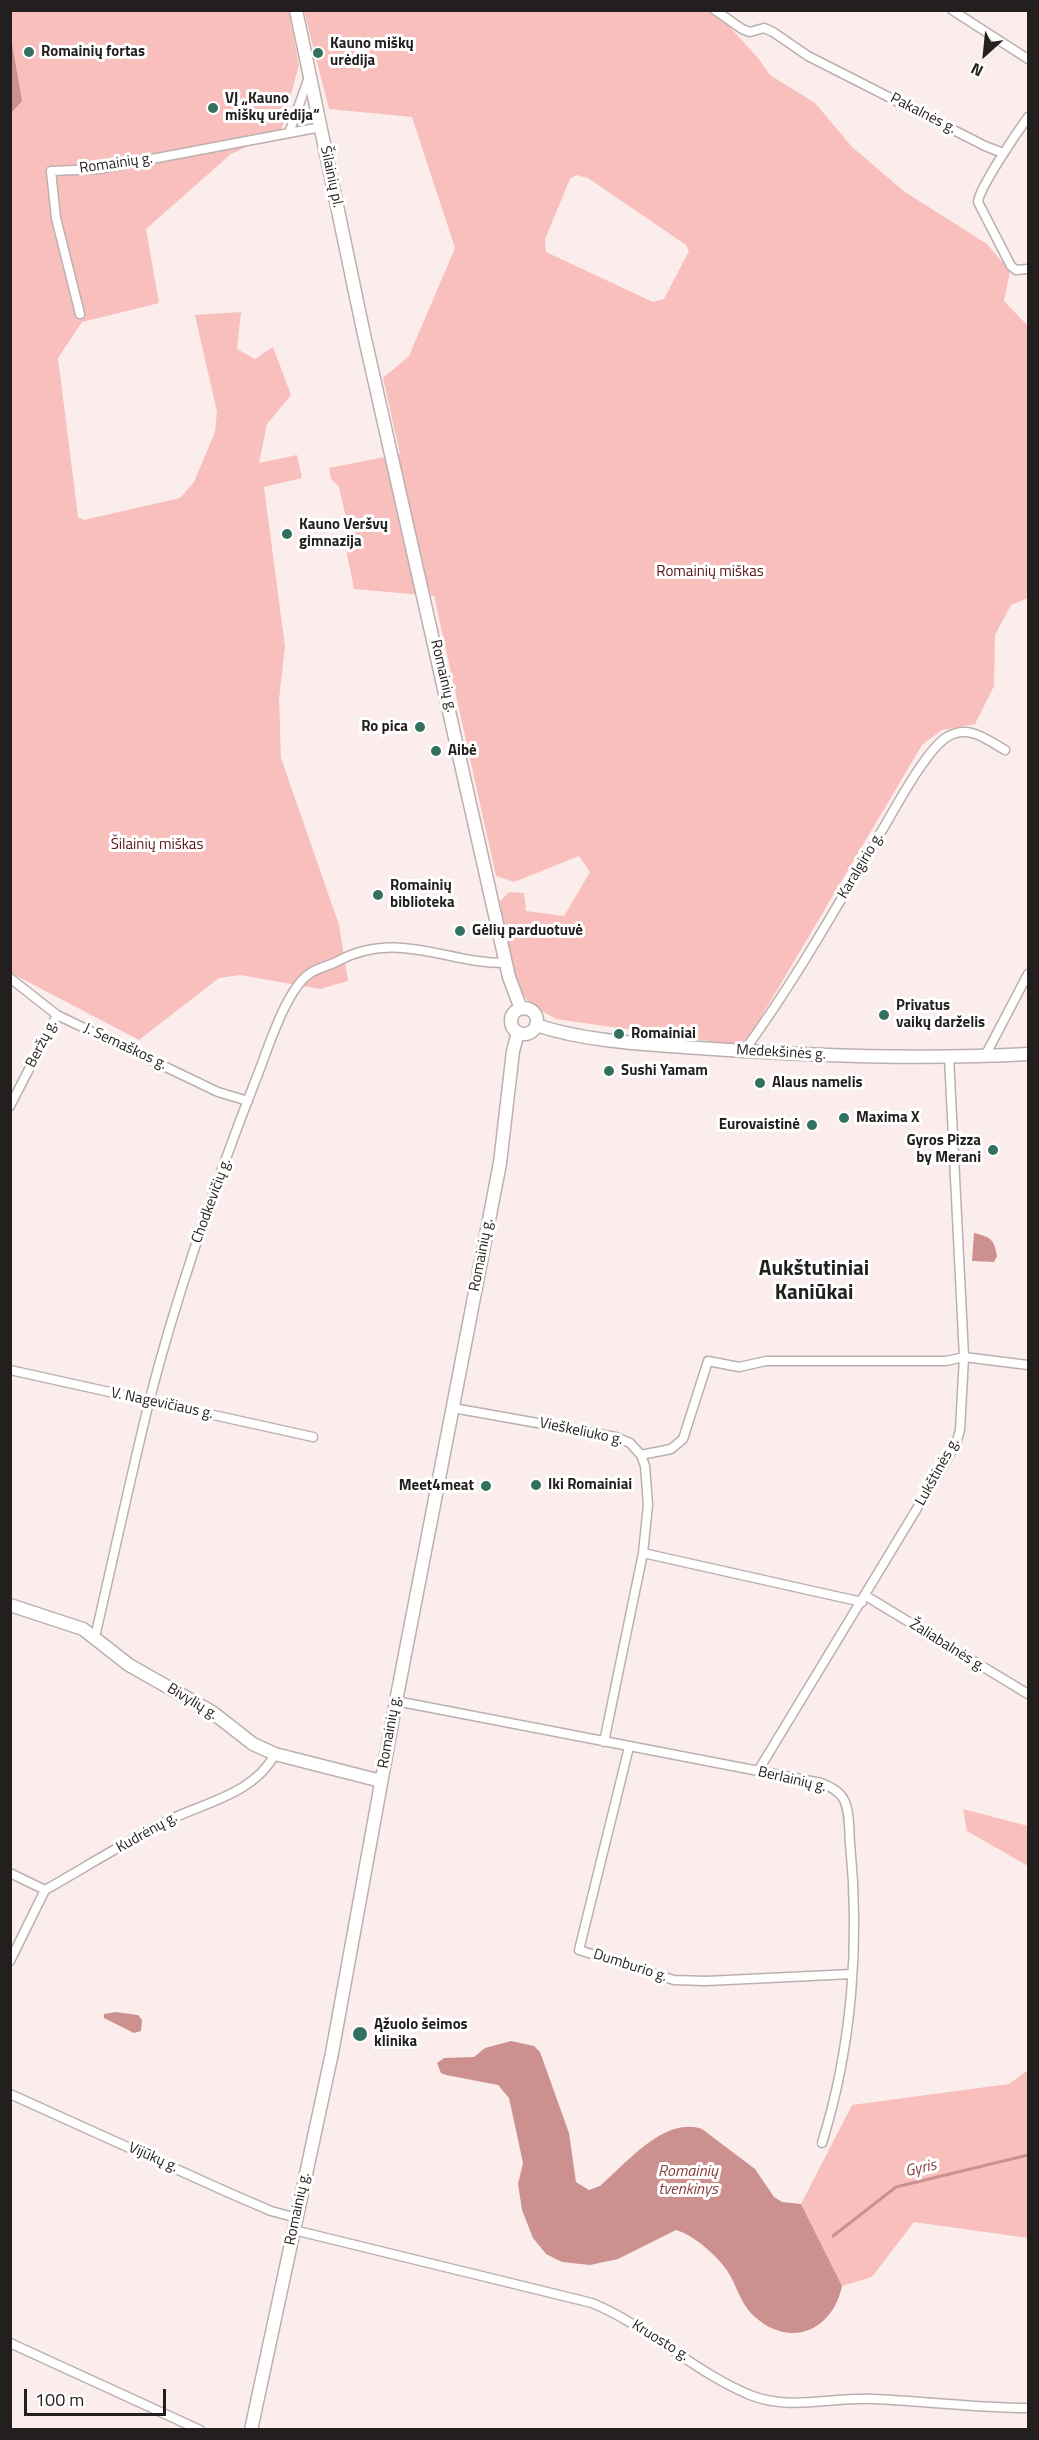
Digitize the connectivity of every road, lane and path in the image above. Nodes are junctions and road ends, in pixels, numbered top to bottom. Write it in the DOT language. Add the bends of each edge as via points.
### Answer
graph roads {
  1 [pos="296,10"];
  2 [pos="715,10"];
  3 [pos="952,10"];
  4 [pos="1029,59"];
  5 [pos="310,74"];
  6 [pos="1029,117"];
  7 [pos="321,127"];
  8 [pos="289,133"];
  9 [pos="1003,153"];
  10 [pos="1029,269"];
  11 [pos="80,314"];
  12 [pos="366,343"];
  13 [pos="1005,750"];
  14 [pos="506,963"];
  15 [pos="1029,974"];
  16 [pos="10,978"];
  17 [pos="520,1009"];
  18 [pos="57,1014"];
  19 [pos="536,1025"];
  20 [pos="518,1033"];
  21 [pos="744,1052"];
  22 [pos="1029,1054"];
  23 [pos="985,1056"];
  24 [pos="949,1057"];
  25 [pos="248,1101"];
  26 [pos="10,1106"];
  27 [pos="964,1357"];
  28 [pos="1029,1365"];
  29 [pos="10,1370"];
  30 [pos="150,1401"];
  31 [pos="453,1408"];
  32 [pos="313,1437"];
  33 [pos="640,1455"];
  34 [pos="643,1553"];
  35 [pos="864,1599"];
  36 [pos="10,1605"];
  37 [pos="95,1637"];
  38 [pos="1029,1694"];
  39 [pos="396,1701"];
  40 [pos="604,1742"];
  41 [pos="629,1747"];
  42 [pos="276,1754"];
  43 [pos="758,1771"];
  44 [pos="381,1781"];
  45 [pos="10,1874"];
  46 [pos="45,1890"];
  47 [pos="10,1961"];
  48 [pos="852,1974"];
  49 [pos="10,2094"];
  50 [pos="822,2142"];
  51 [pos="296,2224"];
  52 [pos="10,2343"];
  53 [pos="1029,2408"];
  54 [pos="200,2430"];
  55 [pos="251,2430"];
  1 -- 5 [label="main road, Šilainių pl."];
  2 -- 9 [label="street, Pakalnės g." via="742,29 750,32 764,28 773,32 808,56"];
  3 -- 4 [label="street"];
  5 -- 7 [label="main road, Šilainių pl."];
  5 -- 8 [label="street"];
  6 -- 9 [label="street"];
  7 -- 8 [label="street, Romainių g."];
  7 -- 12 [label="main road, Šilainių pl."];
  8 -- 11 [label="street, Romainių g." via="99,169 51,171 56,218"];
  9 -- 10 [label="street" via="978,202 1011,266 1016,270"];
  12 -- 14 [label="main road, Romainių g."];
  13 -- 21 [label="street, Karalgirio g." via="971,731 961,731 939,743"];
  14 -- 17 [label="main road, Romainių g."];
  14 -- 25 [label="street, Chodkevičių g." via="483,964 448,954 391,948 346,956 308,974 282,1013"];
  15 -- 23 [label="street"];
  16 -- 18 [label="street, J. Semaškos g."];
  17 -- 19 [label="main road" via="533,1012"];
  17 -- 20 [label="main road" via="511,1022"];
  18 -- 25 [label="street, J. Semaškos g." via="218,1092"];
  18 -- 26 [label="street, Beržų g."];
  19 -- 20 [label="main road" via="531,1032"];
  19 -- 21 [label="main road, Medekšinės g." via="653,1045"];
  20 -- 31 [label="main road, Romainių g." via="500,1163"];
  21 -- 24 [label="main road, Medekšinės g."];
  22 -- 23 [label="main road, Medekšinės g."];
  23 -- 24 [label="main road, Medekšinės g."];
  24 -- 27 [label="street, Lukštinės g."];
  25 -- 30 [label="street, Chodkevičių g." via="194,1250"];
  27 -- 28 [label="street"];
  27 -- 33 [label="street" via="946,1361 766,1361 739,1367 708,1361 683,1439 671,1449"];
  27 -- 35 [label="street, Lukštinės g." via="956,1444"];
  29 -- 30 [label="street, V. Nagevičiaus g."];
  30 -- 32 [label="street, V. Nagevičiaus g."];
  30 -- 37 [label="street, Chodkevičių g."];
  31 -- 33 [label="street, Vieškeliuko g." via="616,1437 630,1443"];
  31 -- 39 [label="main road, Romainių g."];
  33 -- 34 [label="street, Vieškeliuko g." via="645,1466 648,1505"];
  34 -- 35 [label="street"];
  34 -- 40 [label="street, Vieškeliuko g."];
  35 -- 38 [label="street, Žaliabalnės g."];
  35 -- 43 [label="street, Lukštinės g."];
  36 -- 37 [label="main road, Bivylių g." via="74,1624"];
  37 -- 42 [label="main road, Bivylių g." via="129,1665 189,1698 253,1744"];
  39 -- 40 [label="street, Berlainių g."];
  39 -- 44 [label="main road, Romainių g."];
  40 -- 41 [label="street, Berlainių g."];
  41 -- 43 [label="street, Berlainių g."];
  41 -- 48 [label="street, Dumburio g." via="579,1950 674,1980"];
  42 -- 44 [label="main road, Bivylių g."];
  42 -- 46 [label="street, Kudrėnų g." via="270,1765 232,1795 161,1824"];
  43 -- 48 [label="street, Berlainių g." via="821,1783 843,1797 851,1857 855,1955"];
  44 -- 51 [label="main road, Romainių g." via="332,2053"];
  45 -- 46 [label="street"];
  46 -- 47 [label="street"];
  48 -- 50 [label="street, Berlainių g." via="842,2069"];
  49 -- 51 [label="street, Vijūkų g."];
  51 -- 53 [label="street, Kruosto g." via="592,2303 614,2312 752,2396 780,2403 870,2399"];
  51 -- 55 [label="main road, Romainių g."];
  52 -- 54 [label="street"];
}
